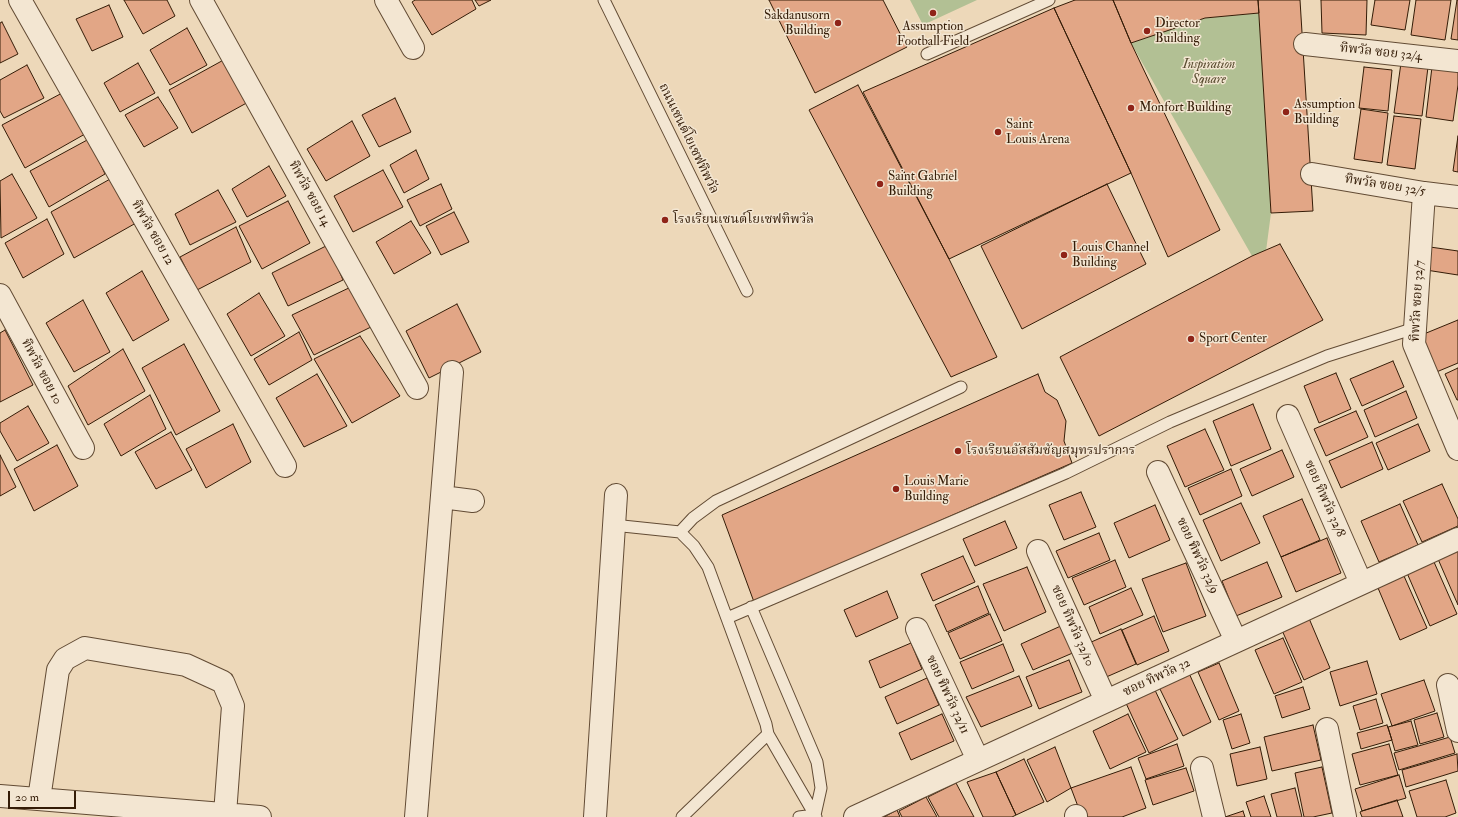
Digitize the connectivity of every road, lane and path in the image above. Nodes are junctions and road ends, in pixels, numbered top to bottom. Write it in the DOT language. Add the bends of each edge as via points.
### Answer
graph roads {
  1 [pos="20,0"];
  2 [pos="201,0"];
  3 [pos="386,0"];
  4 [pos="604,0"];
  5 [pos="1049,0"];
  6 [pos="1305,44"];
  7 [pos="413,48"];
  8 [pos="927,54"];
  9 [pos="1458,61"];
  10 [pos="1312,174"];
  11 [pos="1424,192"];
  12 [pos="1458,197"];
  13 [pos="746,291"];
  14 [pos="0,295"];
  15 [pos="1416,328"];
  16 [pos="452,372"];
  17 [pos="961,387"];
  18 [pos="417,388"];
  19 [pos="1288,416"];
  20 [pos="83,448"];
  21 [pos="1458,449"];
  22 [pos="285,466"];
  23 [pos="1158,472"];
  24 [pos="616,495"];
  25 [pos="442,497"];
  26 [pos="473,501"];
  27 [pos="613,525"];
  28 [pos="680,532"];
  29 [pos="1458,539"];
  30 [pos="1038,551"];
  31 [pos="1361,583"];
  32 [pos="751,607"];
  33 [pos="727,618"];
  34 [pos="917,629"];
  35 [pos="1236,641"];
  36 [pos="1448,685"];
  37 [pos="1106,701"];
  38 [pos="1326,728"];
  39 [pos="1458,731"];
  40 [pos="768,734"];
  41 [pos="978,760"];
  42 [pos="1202,768"];
  43 [pos="0,796"];
  44 [pos="39,799"];
  45 [pos="143,812"];
  46 [pos="225,814"];
  47 [pos="816,816"];
  48 [pos="260,817"];
  49 [pos="416,817"];
  50 [pos="595,817"];
  51 [pos="682,817"];
  52 [pos="799,817"];
  53 [pos="855,817"];
  54 [pos="1214,817"];
  55 [pos="1345,817"];
  1 -- 22 [label="street, ทิพวัล ซอย 12"];
  2 -- 18 [label="street, ทิพวัล ซอย 14"];
  3 -- 7 [label="street"];
  4 -- 13 [label="lane, ถนนเซนต์โยเซฟทิพวัล"];
  5 -- 8 [label="lane"];
  6 -- 9 [label="street, ทิพวัล ซอย 32/4"];
  10 -- 11 [label="street, ทิพวัล ซอย 32/5"];
  11 -- 12 [label="street, ทิพวัล ซอย 32/5"];
  11 -- 15 [label="street, ทิพวัล ซอย 32/7"];
  14 -- 20 [label="street, ทิพวัล ซอย 10"];
  15 -- 21 [label="street, ทิพวัล ซอย 32/7" via="1414,344"];
  15 -- 32 [label="lane" via="1327,356 1170,422 1066,473"];
  16 -- 25 [label="street"];
  17 -- 28 [label="lane" via="716,501 693,518"];
  19 -- 31 [label="street, ซอย ทิพวัล 32/8"];
  23 -- 35 [label="street, ซอย ทิพวัล 32/9"];
  24 -- 27 [label="street"];
  25 -- 26 [label="street"];
  25 -- 49 [label="street"];
  27 -- 28 [label="lane"];
  27 -- 50 [label="street"];
  28 -- 33 [label="lane" via="694,546 708,567"];
  29 -- 31 [label="street, ซอย ทิพวัล 32"];
  30 -- 37 [label="street, ซอย ทิพวัล 32/10"];
  31 -- 35 [label="street, ซอย ทิพวัล 32"];
  32 -- 33 [label="lane"];
  32 -- 47 [label="lane" via="817,762 821,788"];
  33 -- 40 [label="lane"];
  34 -- 41 [label="street, ซอย ทิพวัล 32/11"];
  35 -- 37 [label="street, ซอย ทิพวัล 32"];
  36 -- 39 [label="street"];
  37 -- 41 [label="street, ซอย ทิพวัล 32"];
  38 -- 55 [label="street"];
  40 -- 47 [label="lane"];
  40 -- 51 [label="lane"];
  41 -- 53 [label="street, ซอย ทิพวัล 32"];
  42 -- 54 [label="street"];
  43 -- 44 [label="street"];
  44 -- 45 [label="street"];
  44 -- 46 [label="street" via="58,670 65,659 85,648 186,665 223,682 233,706"];
  45 -- 46 [label="street"];
  46 -- 48 [label="street"];
  47 -- 52 [label="lane"];
}
